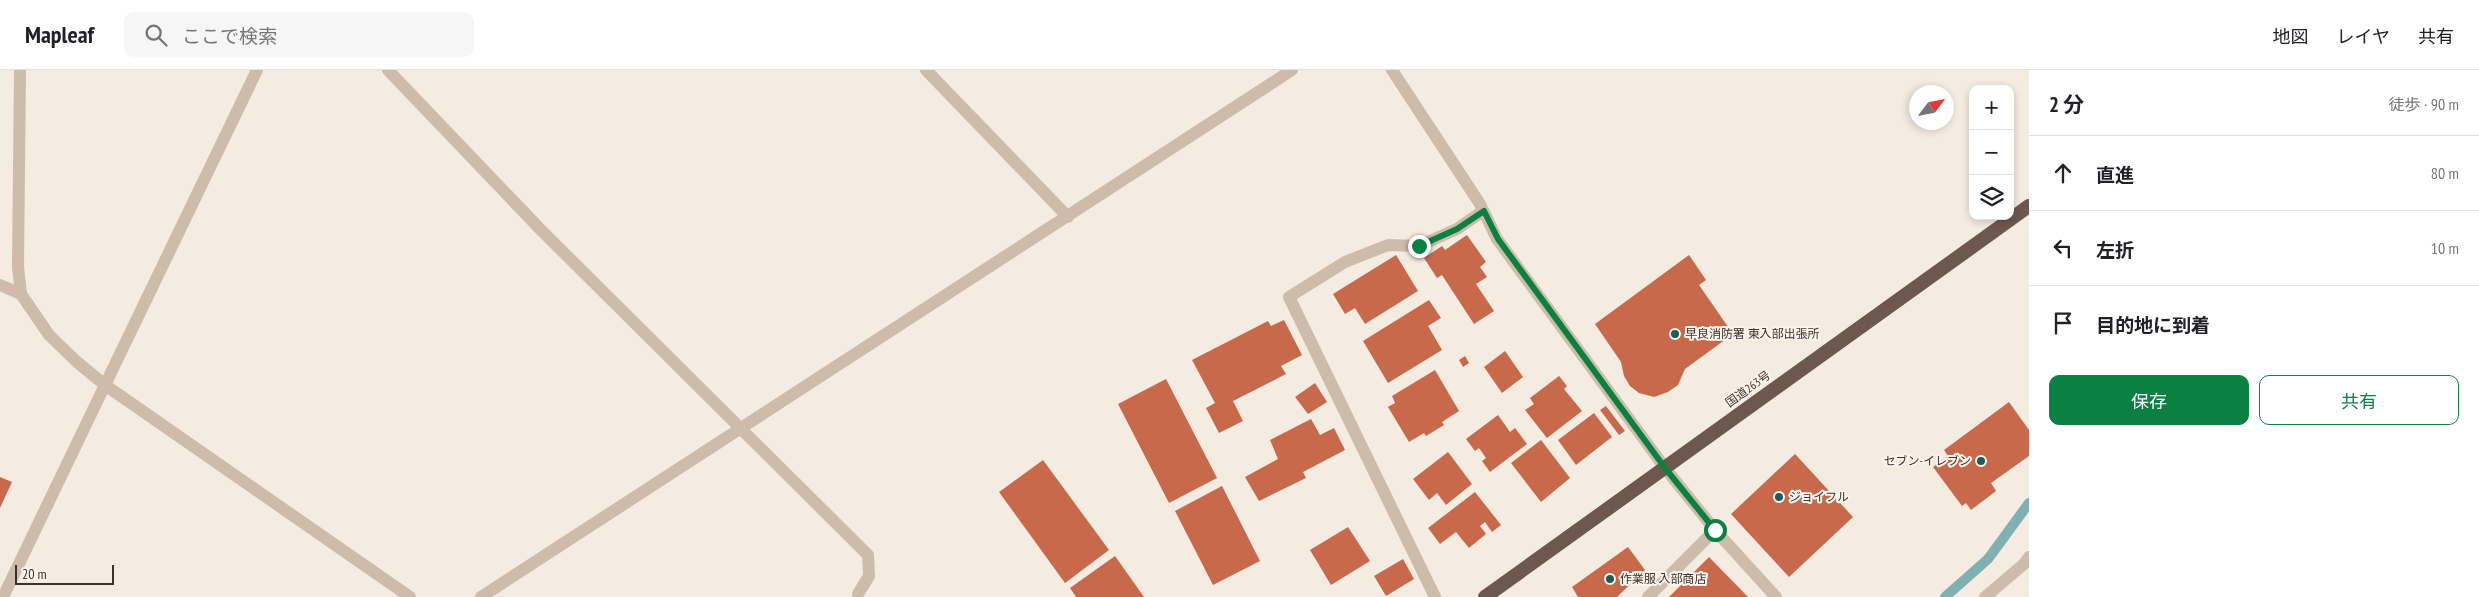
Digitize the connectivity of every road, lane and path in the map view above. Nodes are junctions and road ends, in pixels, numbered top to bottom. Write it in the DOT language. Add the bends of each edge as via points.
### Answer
graph roads {
  1 [pos="20,70"];
  2 [pos="257,70"];
  3 [pos="388,70"];
  4 [pos="926,70"];
  5 [pos="1292,70"];
  6 [pos="1392,70"];
  7 [pos="2029,206"];
  8 [pos="1484,211"];
  9 [pos="1068,217"];
  10 [pos="0,284"];
  11 [pos="21,294"];
  12 [pos="105,385"];
  13 [pos="742,427"];
  14 [pos="1665,468"];
  15 [pos="1715,530"];
  16 [pos="2029,557"];
  17 [pos="858,594"];
  18 [pos="3,597"];
  19 [pos="410,597"];
  20 [pos="481,597"];
  21 [pos="1435,597"];
  22 [pos="1485,597"];
  23 [pos="1648,597"];
  24 [pos="1776,597"];
  25 [pos="1985,597"];
  1 -- 11 [label="street" via="18,267"];
  2 -- 12 [label="street"];
  3 -- 13 [label="street" via="540,229"];
  4 -- 9 [label="street"];
  5 -- 9 [label="street"];
  6 -- 8 [label="street"];
  7 -- 14 [label="highway, 国道263号"];
  8 -- 14 [label="street" via="1498,239"];
  8 -- 21 [label="street" via="1457,229 1419,246 1388,245 1345,262 1289,297"];
  9 -- 13 [label="street"];
  10 -- 11 [label="street"];
  11 -- 12 [label="street" via="49,335"];
  12 -- 18 [label="street"];
  12 -- 19 [label="street"];
  13 -- 17 [label="street" via="868,555 869,576"];
  13 -- 20 [label="street"];
  14 -- 15 [label="street"];
  14 -- 22 [label="highway, 国道263号"];
  15 -- 23 [label="street"];
  15 -- 24 [label="street"];
  16 -- 25 [label="street"];
}
